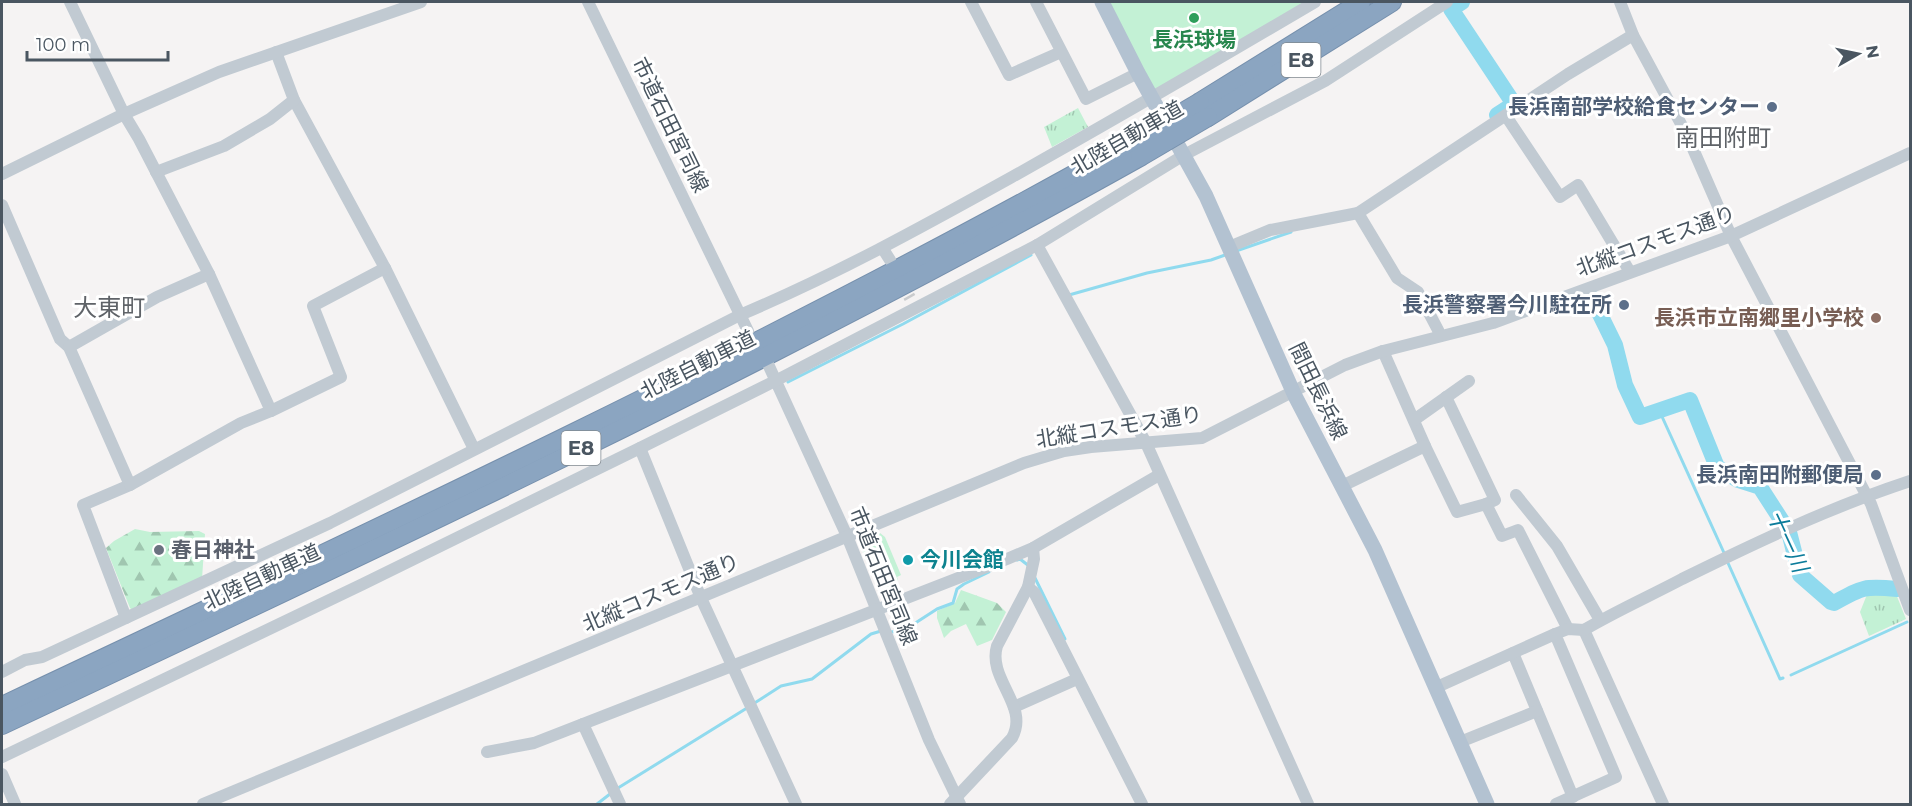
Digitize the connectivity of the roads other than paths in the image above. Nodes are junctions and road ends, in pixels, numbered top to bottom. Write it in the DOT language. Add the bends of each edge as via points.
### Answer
graph roads {
  1 [pos="70,2"];
  2 [pos="422,2"];
  3 [pos="588,2"];
  4 [pos="971,2"];
  5 [pos="1036,2"];
  6 [pos="1102,2"];
  7 [pos="1315,2"];
  8 [pos="1361,2"];
  9 [pos="1392,2"];
  10 [pos="1447,2"];
  11 [pos="1620,2"];
  12 [pos="1633,35"];
  13 [pos="276,52"];
  14 [pos="1061,52"];
  15 [pos="1138,73"];
  16 [pos="294,99"];
  17 [pos="1152,99"];
  18 [pos="1204,109"];
  19 [pos="124,114"];
  20 [pos="1506,116"];
  21 [pos="1911,153"];
  22 [pos="1184,154"];
  23 [pos="156,172"];
  24 [pos="2,174"];
  25 [pos="2,205"];
  26 [pos="1358,213"];
  27 [pos="1731,236"];
  28 [pos="1037,245"];
  29 [pos="1228,247"];
  30 [pos="883,249"];
  31 [pos="890,260"];
  32 [pos="385,268"];
  33 [pos="1630,272"];
  34 [pos="209,274"];
  35 [pos="741,315"];
  36 [pos="748,331"];
  37 [pos="1440,336"];
  38 [pos="69,347"];
  39 [pos="1383,351"];
  40 [pos="768,364"];
  41 [pos="777,381"];
  42 [pos="1468,381"];
  43 [pos="1293,393"];
  44 [pos="1446,397"];
  45 [pos="272,411"];
  46 [pos="1414,420"];
  47 [pos="1146,443"];
  48 [pos="1425,446"];
  49 [pos="640,448"];
  50 [pos="474,449"];
  51 [pos="1159,475"];
  52 [pos="1911,481"];
  53 [pos="130,485"];
  54 [pos="1342,486"];
  55 [pos="1516,495"];
  56 [pos="1866,495"];
  57 [pos="1486,504"];
  58 [pos="847,536"];
  59 [pos="1034,548"];
  60 [pos="1028,587"];
  61 [pos="701,598"];
  62 [pos="1911,610"];
  63 [pos="877,611"];
  64 [pos="126,618"];
  65 [pos="1600,620"];
  66 [pos="1568,629"];
  67 [pos="1584,630"];
  68 [pos="1555,634"];
  69 [pos="1512,653"];
  70 [pos="733,666"];
  71 [pos="2,672"];
  72 [pos="1077,679"];
  73 [pos="1437,687"];
  74 [pos="1014,707"];
  75 [pos="1537,711"];
  76 [pos="5,714"];
  77 [pos="583,724"];
  78 [pos="1460,742"];
  79 [pos="486,752"];
  80 [pos="2,757"];
  81 [pos="2,774"];
  82 [pos="616,795"];
  83 [pos="1573,797"];
  84 [pos="956,802"];
  85 [pos="15,804"];
  86 [pos="202,804"];
  87 [pos="796,804"];
  88 [pos="1142,804"];
  89 [pos="1308,804"];
  90 [pos="1487,804"];
  91 [pos="1556,804"];
  92 [pos="1663,804"];
  1 -- 19 [label="street"];
  2 -- 13 [label="street"];
  3 -- 35 [label="street, 市道石田宮司線"];
  4 -- 14 [label="street" via="1009,75"];
  5 -- 14 [label="street"];
  6 -- 15 [label="main road, 間田長浜線"];
  7 -- 17 [label="street"];
  8 -- 18 [label="highway, 北陸自動車道 / E8"];
  9 -- 18 [label="highway, 北陸自動車道 / E8"];
  10 -- 22 [label="street" via="1325,81"];
  11 -- 12 [label="street"];
  12 -- 20 [label="street"];
  12 -- 27 [label="street" via="1687,135"];
  13 -- 16 [label="street"];
  13 -- 19 [label="street" via="219,72"];
  14 -- 15 [label="street" via="1086,99"];
  15 -- 17 [label="main road, 間田長浜線"];
  16 -- 23 [label="street" via="270,119 224,146"];
  16 -- 32 [label="street"];
  17 -- 22 [label="main road, 間田長浜線"];
  17 -- 30 [label="street"];
  18 -- 76 [label="highway, 北陸自動車道 / E8, bridge" via="1136,149 661,390 252,588"];
  19 -- 23 [label="street"];
  19 -- 24 [label="street"];
  20 -- 26 [label="street"];
  20 -- 33 [label="street" via="1560,197 1578,185"];
  21 -- 27 [label="street, 北縦コスモス通り"];
  22 -- 28 [label="street"];
  22 -- 29 [label="main road, 間田長浜線"];
  23 -- 34 [label="street"];
  25 -- 38 [label="street" via="60,339"];
  26 -- 29 [label="street" via="1270,230"];
  26 -- 37 [label="street" via="1397,278 1418,292"];
  27 -- 33 [label="street, 北縦コスモス通り"];
  27 -- 56 [label="street"];
  28 -- 41 [label="street" via="914,303"];
  28 -- 47 [label="street"];
  29 -- 43 [label="main road, 間田長浜線"];
  30 -- 31 [label="street"];
  30 -- 35 [label="street"];
  32 -- 45 [label="street" via="313,306 342,377"];
  32 -- 50 [label="street"];
  33 -- 37 [label="street, 北縦コスモス通り" via="1493,323"];
  34 -- 38 [label="street" via="157,297"];
  34 -- 45 [label="street"];
  35 -- 36 [label="street, 市道石田宮司線"];
  35 -- 50 [label="street"];
  37 -- 39 [label="street, 北縦コスモス通り"];
  38 -- 53 [label="street"];
  39 -- 43 [label="street, 北縦コスモス通り" via="1345,365"];
  39 -- 46 [label="street"];
  40 -- 41 [label="street, 市道石田宮司線"];
  41 -- 49 [label="street"];
  41 -- 58 [label="street, 市道石田宮司線"];
  42 -- 44 [label="street"];
  43 -- 47 [label="street, 北縦コスモス通り" via="1202,438"];
  43 -- 54 [label="main road, 間田長浜線"];
  44 -- 46 [label="street"];
  44 -- 57 [label="street" via="1495,500"];
  45 -- 53 [label="street" via="241,423"];
  46 -- 48 [label="street"];
  47 -- 51 [label="street"];
  47 -- 58 [label="street, 北縦コスモス通り" via="1064,451 1034,460"];
  48 -- 54 [label="street"];
  48 -- 57 [label="street" via="1457,512"];
  49 -- 61 [label="street"];
  49 -- 80 [label="street"];
  50 -- 64 [label="street" via="330,523"];
  51 -- 59 [label="street"];
  51 -- 89 [label="street"];
  52 -- 56 [label="street"];
  53 -- 64 [label="street" via="83,505"];
  54 -- 73 [label="main road, 間田長浜線"];
  55 -- 65 [label="street" via="1557,546"];
  56 -- 62 [label="street"];
  56 -- 65 [label="street" via="1788,528"];
  57 -- 66 [label="street" via="1502,536 1518,530"];
  58 -- 61 [label="street, 北縦コスモス通り"];
  58 -- 63 [label="street, 市道石田宮司線"];
  59 -- 60 [label="street"];
  59 -- 63 [label="street"];
  60 -- 72 [label="street"];
  60 -- 74 [label="street" via="995,655 996,669"];
  61 -- 70 [label="street"];
  61 -- 86 [label="street, 北縦コスモス通り"];
  63 -- 70 [label="street"];
  63 -- 84 [label="street, 市道石田宮司線"];
  64 -- 71 [label="street"];
  65 -- 67 [label="street"];
  66 -- 67 [label="street"];
  66 -- 68 [label="street"];
  67 -- 92 [label="street"];
  68 -- 69 [label="street"];
  68 -- 83 [label="street" via="1616,777"];
  69 -- 73 [label="street"];
  69 -- 75 [label="street"];
  70 -- 77 [label="street"];
  70 -- 87 [label="street"];
  72 -- 74 [label="street"];
  72 -- 88 [label="street"];
  73 -- 78 [label="main road, 間田長浜線"];
  74 -- 84 [label="street" via="1017,722 1012,738"];
  75 -- 78 [label="street"];
  75 -- 83 [label="street"];
  77 -- 79 [label="street" via="534,743"];
  77 -- 82 [label="street"];
  78 -- 90 [label="main road, 間田長浜線"];
  81 -- 85 [label="street"];
  83 -- 91 [label="street"];
}
